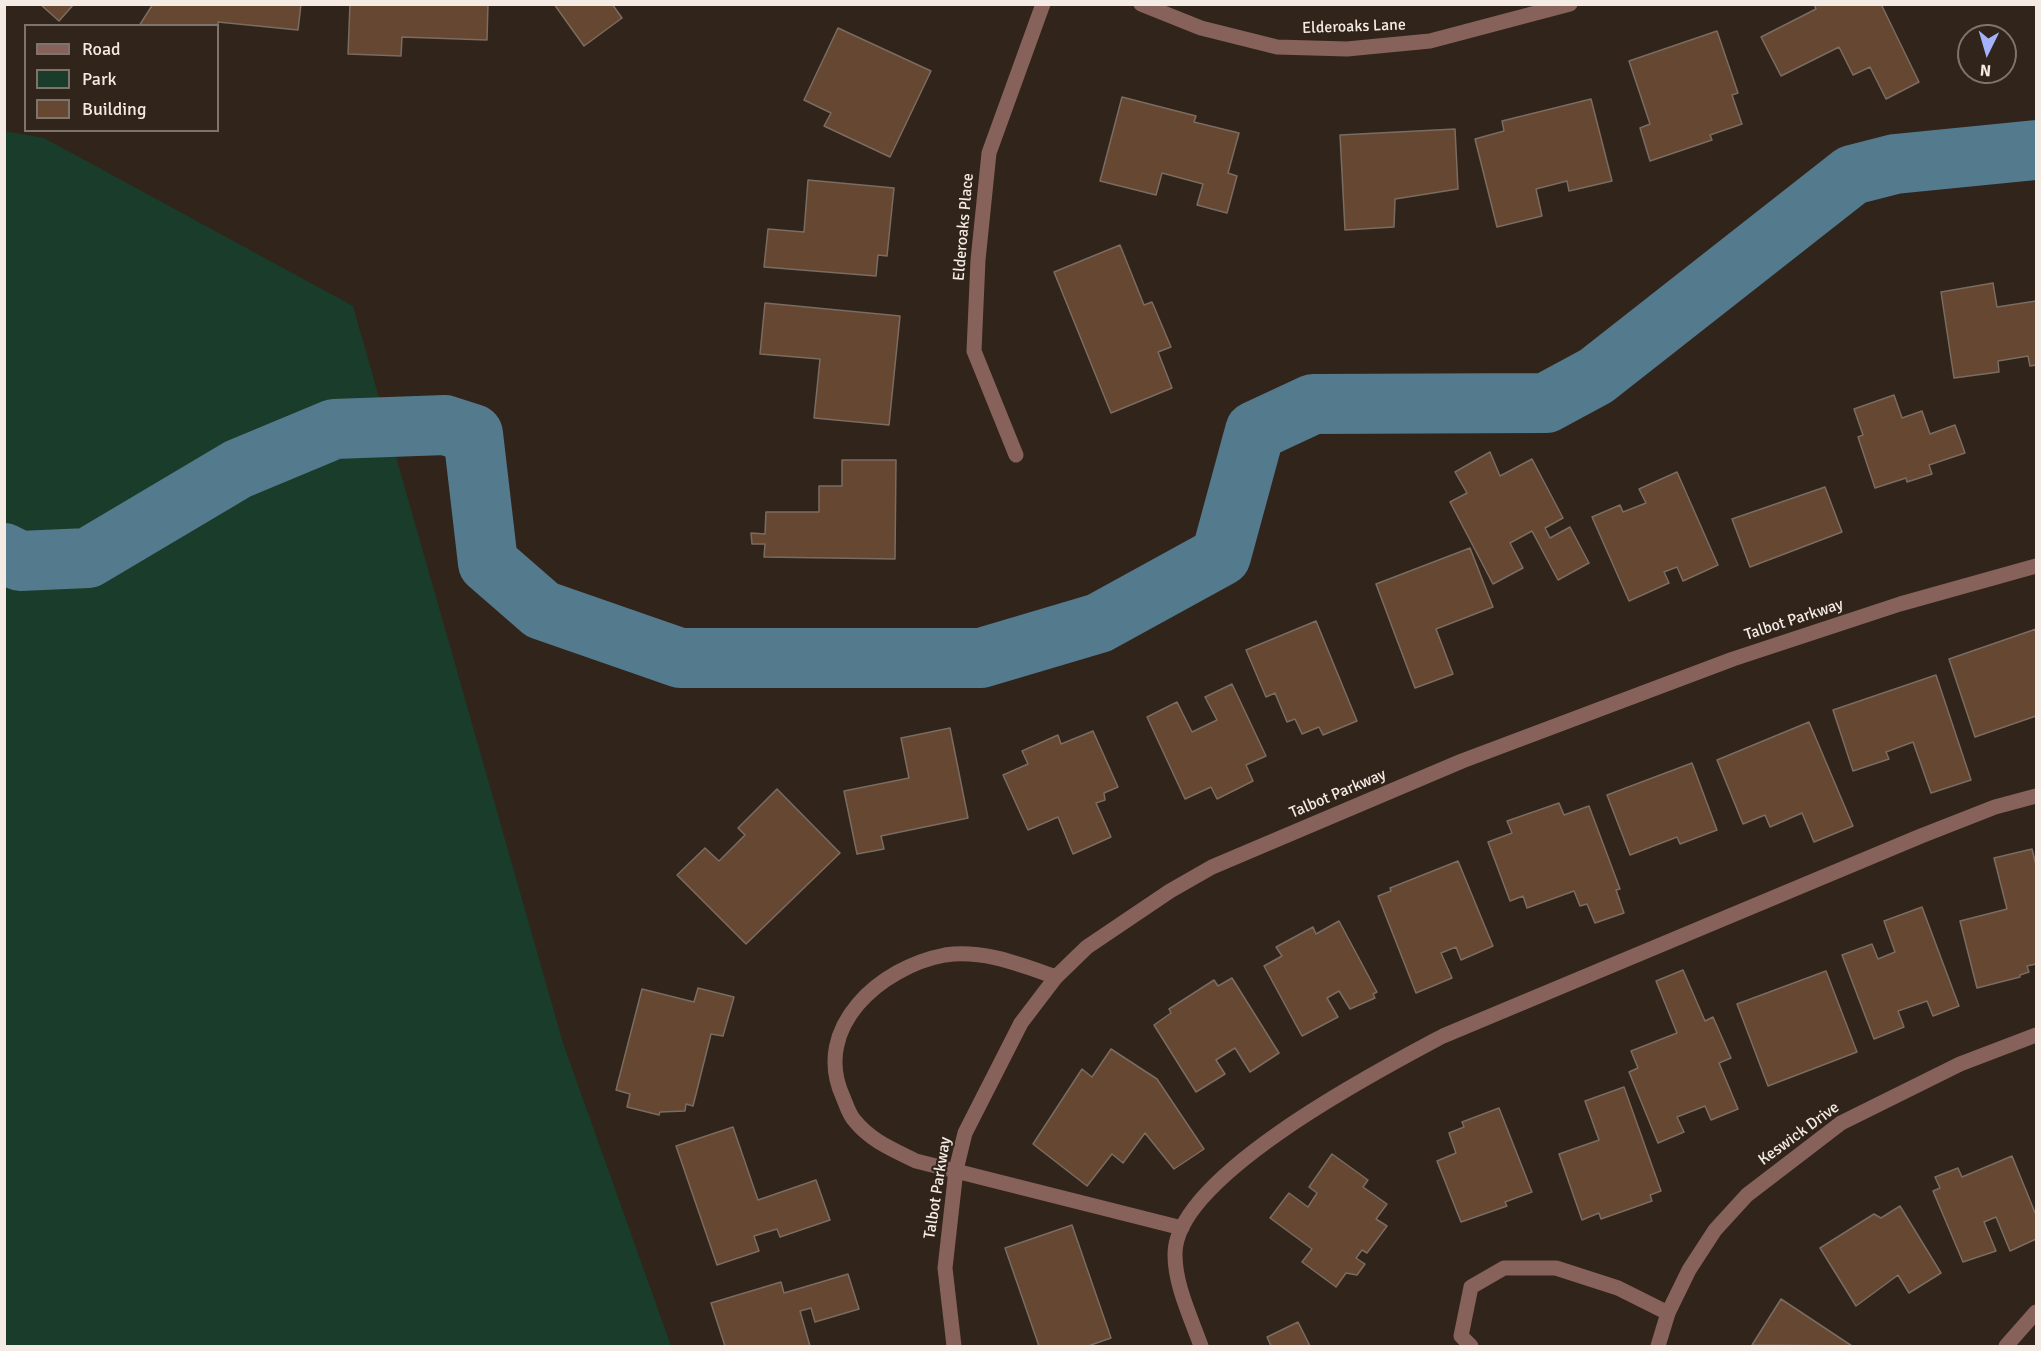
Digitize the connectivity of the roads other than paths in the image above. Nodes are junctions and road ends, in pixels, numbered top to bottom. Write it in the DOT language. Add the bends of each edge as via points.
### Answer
graph roads {
  1 [pos="1043,4"];
  2 [pos="1141,4"];
  3 [pos="1570,4"];
  4 [pos="1016,455"];
  5 [pos="2037,566"];
  6 [pos="2037,796"];
  7 [pos="1056,977"];
  8 [pos="2037,1035"];
  9 [pos="956,1170"];
  10 [pos="1182,1228"];
  11 [pos="2037,1312"];
  12 [pos="1668,1313"];
  13 [pos="954,1347"];
  14 [pos="1201,1347"];
  15 [pos="1470,1347"];
  16 [pos="1658,1347"];
  17 [pos="2006,1347"];
  1 -- 4 [label="street, Elderoaks Place" via="989,153 978,260 974,351"];
  2 -- 3 [label="street, Elderoaks Lane" via="1201,28 1277,47 1347,49 1430,41"];
  5 -- 7 [label="street, Talbot Parkway" via="1900,604 1733,659 1462,761 1212,867 1087,947"];
  6 -- 10 [label="street" via="1995,807 1921,836 1443,1036 1291,1123 1211,1189 1185,1218"];
  7 -- 9 [label="street, Talbot Parkway" via="1022,1023 965,1133"];
  7 -- 9 [label="street" via="998,957 947,955 909,964 876,985 851,1011 835,1050 836,1082 854,1120 879,1143 906,1157"];
  8 -- 12 [label="street, Keswick Drive" via="1960,1064 1841,1123 1747,1195 1715,1230"];
  9 -- 10 [label="street"];
  9 -- 13 [label="street, Talbot Parkway" via="945,1268"];
  10 -- 14 [label="street" via="1174,1253"];
  11 -- 17 [label="street"];
  12 -- 15 [label="street" via="1618,1288 1556,1268 1504,1268 1471,1287 1461,1336"];
  12 -- 16 [label="street, Keswick Drive"];
}
